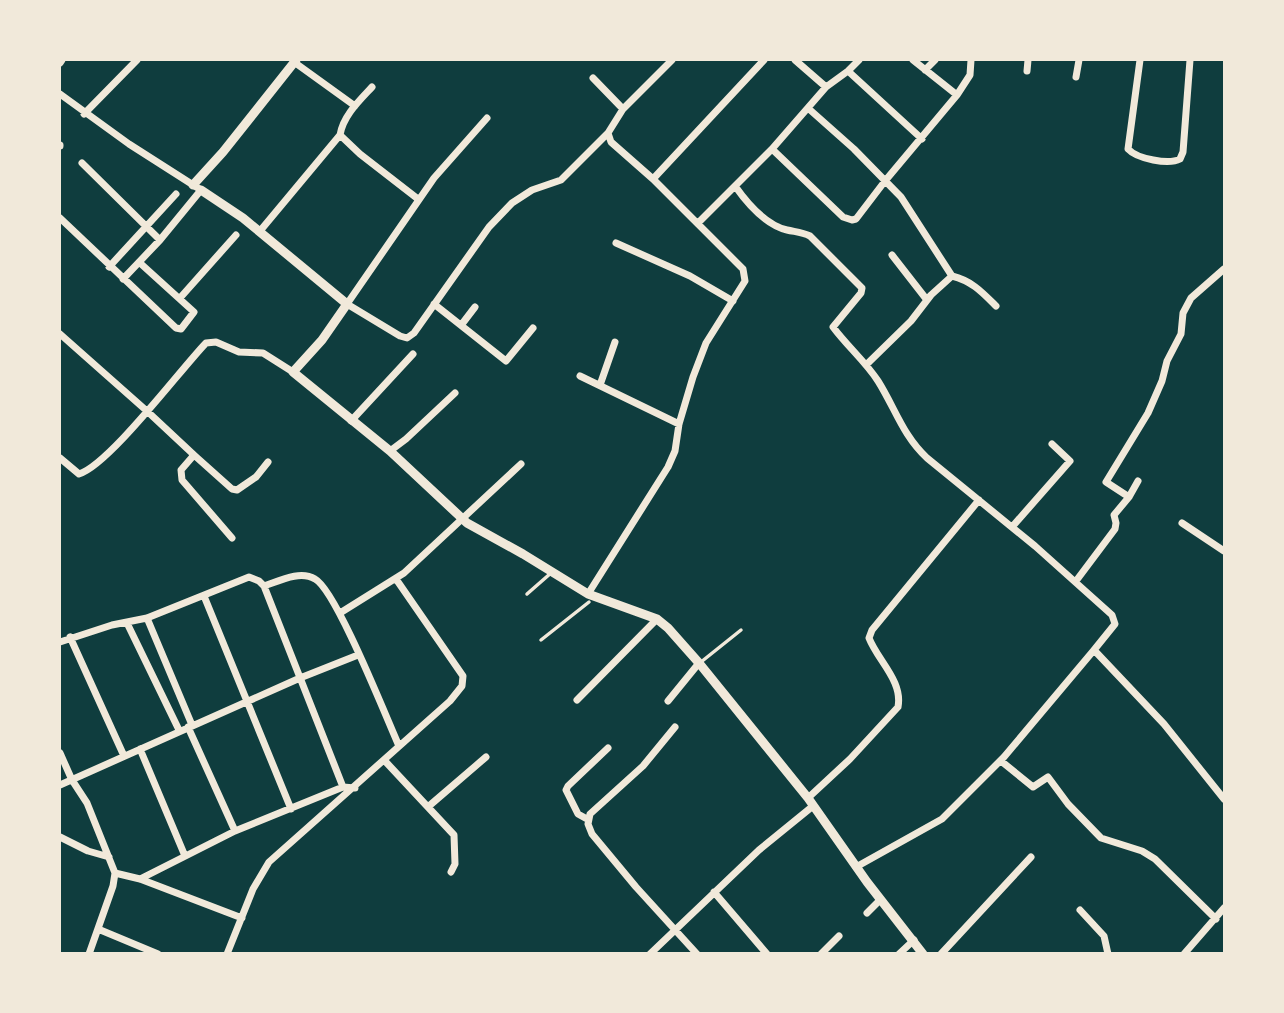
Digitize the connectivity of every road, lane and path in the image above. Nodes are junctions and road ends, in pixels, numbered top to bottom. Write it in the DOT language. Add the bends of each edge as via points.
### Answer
graph roads {
  1 [pos="137,60"];
  2 [pos="671,60"];
  3 [pos="764,60"];
  4 [pos="795,60"];
  5 [pos="859,60"];
  6 [pos="913,60"];
  7 [pos="935,60"];
  8 [pos="971,60"];
  9 [pos="1028,60"];
  10 [pos="1079,60"];
  11 [pos="1140,60"];
  12 [pos="1190,60"];
  13 [pos="295,61"];
  14 [pos="925,70"];
  15 [pos="848,71"];
  16 [pos="1027,71"];
  17 [pos="1076,77"];
  18 [pos="593,78"];
  19 [pos="372,87"];
  20 [pos="826,87"];
  21 [pos="60,94"];
  22 [pos="957,95"];
  23 [pos="355,106"];
  24 [pos="623,109"];
  25 [pos="809,109"];
  26 [pos="84,114"];
  27 [pos="487,118"];
  28 [pos="608,132"];
  29 [pos="340,135"];
  30 [pos="922,139"];
  31 [pos="772,149"];
  32 [pos="82,163"];
  33 [pos="653,179"];
  34 [pos="885,181"];
  35 [pos="735,186"];
  36 [pos="197,187"];
  37 [pos="176,194"];
  38 [pos="418,199"];
  39 [pos="60,218"];
  40 [pos="698,223"];
  41 [pos="145,226"];
  42 [pos="260,231"];
  43 [pos="236,235"];
  44 [pos="160,240"];
  45 [pos="616,243"];
  46 [pos="892,255"];
  47 [pos="140,262"];
  48 [pos="109,267"];
  49 [pos="1224,269"];
  50 [pos="952,276"];
  51 [pos="123,279"];
  52 [pos="180,298"];
  53 [pos="927,300"];
  54 [pos="733,301"];
  55 [pos="347,304"];
  56 [pos="434,304"];
  57 [pos="996,306"];
  58 [pos="475,307"];
  59 [pos="462,324"];
  60 [pos="533,328"];
  61 [pos="60,334"];
  62 [pos="615,342"];
  63 [pos="413,354"];
  64 [pos="866,365"];
  65 [pos="293,372"];
  66 [pos="580,376"];
  67 [pos="600,385"];
  68 [pos="455,393"];
  69 [pos="148,412"];
  70 [pos="351,421"];
  71 [pos="679,424"];
  72 [pos="1052,444"];
  73 [pos="390,451"];
  74 [pos="194,455"];
  75 [pos="60,458"];
  76 [pos="268,462"];
  77 [pos="521,464"];
  78 [pos="1138,481"];
  79 [pos="1129,497"];
  80 [pos="979,500"];
  81 [pos="465,522"];
  82 [pos="1182,523"];
  83 [pos="1012,527"];
  84 [pos="232,538"];
  85 [pos="1224,551"];
  86 [pos="552,572"];
  87 [pos="396,579"];
  88 [pos="1076,580"];
  89 [pos="264,586"];
  90 [pos="527,594"];
  91 [pos="204,596"];
  92 [pos="591,598"];
  93 [pos="340,613"];
  94 [pos="147,618"];
  95 [pos="657,619"];
  96 [pos="127,623"];
  97 [pos="741,630"];
  98 [pos="69,637"];
  99 [pos="541,640"];
  100 [pos="60,642"];
  101 [pos="1094,650"];
  102 [pos="358,655"];
  103 [pos="699,663"];
  104 [pos="300,678"];
  105 [pos="577,700"];
  106 [pos="249,701"];
  107 [pos="668,701"];
  108 [pos="675,727"];
  109 [pos="186,728"];
  110 [pos="399,746"];
  111 [pos="608,748"];
  112 [pos="139,749"];
  113 [pos="60,754"];
  114 [pos="124,756"];
  115 [pos="486,757"];
  116 [pos="386,761"];
  117 [pos="1001,761"];
  118 [pos="72,780"];
  119 [pos="60,785"];
  120 [pos="343,787"];
  121 [pos="355,788"];
  122 [pos="1224,799"];
  123 [pos="811,802"];
  124 [pos="429,806"];
  125 [pos="290,808"];
  126 [pos="587,819"];
  127 [pos="234,831"];
  128 [pos="60,837"];
  129 [pos="185,856"];
  130 [pos="109,857"];
  131 [pos="1031,857"];
  132 [pos="856,867"];
  133 [pos="451,872"];
  134 [pos="116,873"];
  135 [pos="140,878"];
  136 [pos="714,892"];
  137 [pos="880,900"];
  138 [pos="1224,908"];
  139 [pos="1080,910"];
  140 [pos="867,913"];
  141 [pos="242,918"];
  142 [pos="1216,919"];
  143 [pos="675,928"];
  144 [pos="98,929"];
  145 [pos="839,936"];
  146 [pos="914,940"];
  147 [pos="89,954"];
  148 [pos="158,954"];
  149 [pos="227,954"];
  150 [pos="650,954"];
  151 [pos="697,954"];
  152 [pos="767,954"];
  153 [pos="821,954"];
  154 [pos="899,954"];
  155 [pos="923,954"];
  156 [pos="941,954"];
  157 [pos="1108,954"];
  158 [pos="1184,954"];
  1 -- 26 [label="street"];
  2 -- 24 [label="street"];
  3 -- 33 [label="street"];
  4 -- 20 [label="street"];
  5 -- 15 [label="street"];
  6 -- 14 [label="street"];
  7 -- 14 [label="street"];
  8 -- 22 [label="street" via="970,75"];
  9 -- 16 [label="street"];
  10 -- 17 [label="street"];
  11 -- 12 [label="street" via="1128,149 1172,162 1183,152"];
  13 -- 23 [label="street"];
  13 -- 36 [label="street"];
  14 -- 22 [label="street"];
  15 -- 20 [label="street"];
  15 -- 30 [label="street"];
  18 -- 24 [label="street"];
  19 -- 23 [label="street"];
  20 -- 25 [label="street"];
  21 -- 26 [label="street"];
  22 -- 30 [label="street"];
  23 -- 29 [label="street"];
  24 -- 28 [label="street"];
  25 -- 31 [label="street"];
  25 -- 34 [label="street"];
  26 -- 36 [label="street"];
  27 -- 38 [label="street"];
  28 -- 33 [label="street" via="611,142"];
  28 -- 56 [label="street" via="561,180 512,202"];
  29 -- 38 [label="street"];
  29 -- 42 [label="street"];
  30 -- 34 [label="street"];
  31 -- 34 [label="street" via="848,219 856,219"];
  31 -- 35 [label="street"];
  32 -- 41 [label="street"];
  33 -- 40 [label="street"];
  34 -- 50 [label="street" via="901,197"];
  35 -- 40 [label="street"];
  35 -- 64 [label="street" via="772,224 810,236 862,288 833,327"];
  36 -- 42 [label="street"];
  36 -- 44 [label="street"];
  37 -- 41 [label="street"];
  38 -- 55 [label="street"];
  39 -- 48 [label="street"];
  40 -- 54 [label="street" via="745,274"];
  41 -- 44 [label="street"];
  41 -- 48 [label="street"];
  42 -- 55 [label="street"];
  43 -- 52 [label="street"];
  44 -- 47 [label="street"];
  45 -- 54 [label="street"];
  46 -- 53 [label="street"];
  47 -- 51 [label="street"];
  47 -- 52 [label="street"];
  48 -- 51 [label="street"];
  49 -- 79 [label="street" via="1191,298 1148,412 1106,482"];
  50 -- 53 [label="street"];
  50 -- 57 [label="street" via="978,287"];
  51 -- 52 [label="street" via="181,329 194,312"];
  53 -- 64 [label="street"];
  54 -- 71 [label="street" via="706,343"];
  55 -- 56 [label="street" via="407,338"];
  55 -- 65 [label="street"];
  56 -- 59 [label="street"];
  58 -- 59 [label="street"];
  59 -- 60 [label="street" via="506,361"];
  61 -- 69 [label="street"];
  62 -- 67 [label="street"];
  63 -- 70 [label="street"];
  64 -- 80 [label="street" via="916,448"];
  65 -- 69 [label="street" via="263,353 239,352 206,342"];
  65 -- 70 [label="street"];
  66 -- 67 [label="street"];
  67 -- 71 [label="street"];
  68 -- 73 [label="street"];
  69 -- 74 [label="street"];
  69 -- 75 [label="street" via="81,474"];
  70 -- 73 [label="street"];
  71 -- 92 [label="street" via="668,467"];
  72 -- 83 [label="street" via="1070,461"];
  73 -- 81 [label="street"];
  74 -- 76 [label="street" via="234,490 256,477"];
  74 -- 84 [label="street" via="181,470 182,480"];
  77 -- 81 [label="street"];
  78 -- 79 [label="street"];
  79 -- 88 [label="street" via="1114,515 1115,529"];
  80 -- 83 [label="street"];
  80 -- 123 [label="street" via="872,629 869,638 895,682 898,707"];
  81 -- 86 [label="street"];
  81 -- 87 [label="street"];
  82 -- 85 [label="street"];
  83 -- 88 [label="street"];
  86 -- 90 [label="lane"];
  86 -- 92 [label="street"];
  87 -- 93 [label="street"];
  87 -- 110 [label="street" via="464,678 450,701"];
  88 -- 101 [label="street" via="1112,615 1115,624"];
  89 -- 91 [label="street" via="249,578"];
  89 -- 93 [label="street" via="304,575 316,579"];
  89 -- 104 [label="street"];
  91 -- 94 [label="street"];
  91 -- 106 [label="street"];
  92 -- 95 [label="street"];
  92 -- 99 [label="lane"];
  93 -- 102 [label="street"];
  94 -- 96 [label="street"];
  94 -- 109 [label="street"];
  95 -- 103 [label="street"];
  95 -- 105 [label="street"];
  96 -- 98 [label="street"];
  96 -- 109 [label="street"];
  97 -- 103 [label="lane"];
  98 -- 100 [label="street"];
  98 -- 114 [label="street"];
  101 -- 117 [label="street"];
  101 -- 122 [label="street" via="1164,724"];
  102 -- 104 [label="street"];
  102 -- 110 [label="street"];
  103 -- 107 [label="street"];
  103 -- 123 [label="street"];
  104 -- 106 [label="street"];
  104 -- 120 [label="street"];
  106 -- 109 [label="street"];
  106 -- 125 [label="street"];
  108 -- 126 [label="street" via="643,766"];
  109 -- 112 [label="street"];
  109 -- 127 [label="street"];
  110 -- 116 [label="street"];
  111 -- 126 [label="street" via="566,790 578,814"];
  112 -- 114 [label="street"];
  112 -- 129 [label="street"];
  113 -- 118 [label="street"];
  114 -- 118 [label="street"];
  115 -- 124 [label="street"];
  116 -- 121 [label="street"];
  116 -- 124 [label="street"];
  117 -- 132 [label="street" via="942,819"];
  117 -- 142 [label="street" via="1033,788 1048,777 1101,838 1155,859"];
  118 -- 119 [label="street"];
  118 -- 130 [label="street" via="87,803"];
  120 -- 121 [label="street"];
  120 -- 125 [label="street"];
  121 -- 141 [label="street" via="269,862"];
  123 -- 132 [label="street"];
  123 -- 136 [label="street"];
  124 -- 133 [label="street" via="454,835"];
  125 -- 127 [label="street"];
  126 -- 143 [label="street" via="592,834"];
  127 -- 129 [label="street"];
  128 -- 130 [label="street"];
  129 -- 135 [label="street"];
  130 -- 134 [label="street"];
  131 -- 156 [label="street"];
  132 -- 137 [label="street"];
  134 -- 135 [label="street"];
  134 -- 144 [label="street"];
  135 -- 141 [label="street"];
  136 -- 143 [label="street"];
  136 -- 152 [label="street"];
  137 -- 140 [label="street"];
  137 -- 146 [label="street"];
  138 -- 142 [label="street"];
  139 -- 157 [label="street" via="1104,936"];
  141 -- 149 [label="street"];
  142 -- 158 [label="street"];
  143 -- 150 [label="street"];
  143 -- 151 [label="street"];
  144 -- 147 [label="street"];
  144 -- 148 [label="street"];
  145 -- 153 [label="street"];
  146 -- 154 [label="street"];
  146 -- 155 [label="street"];
}
